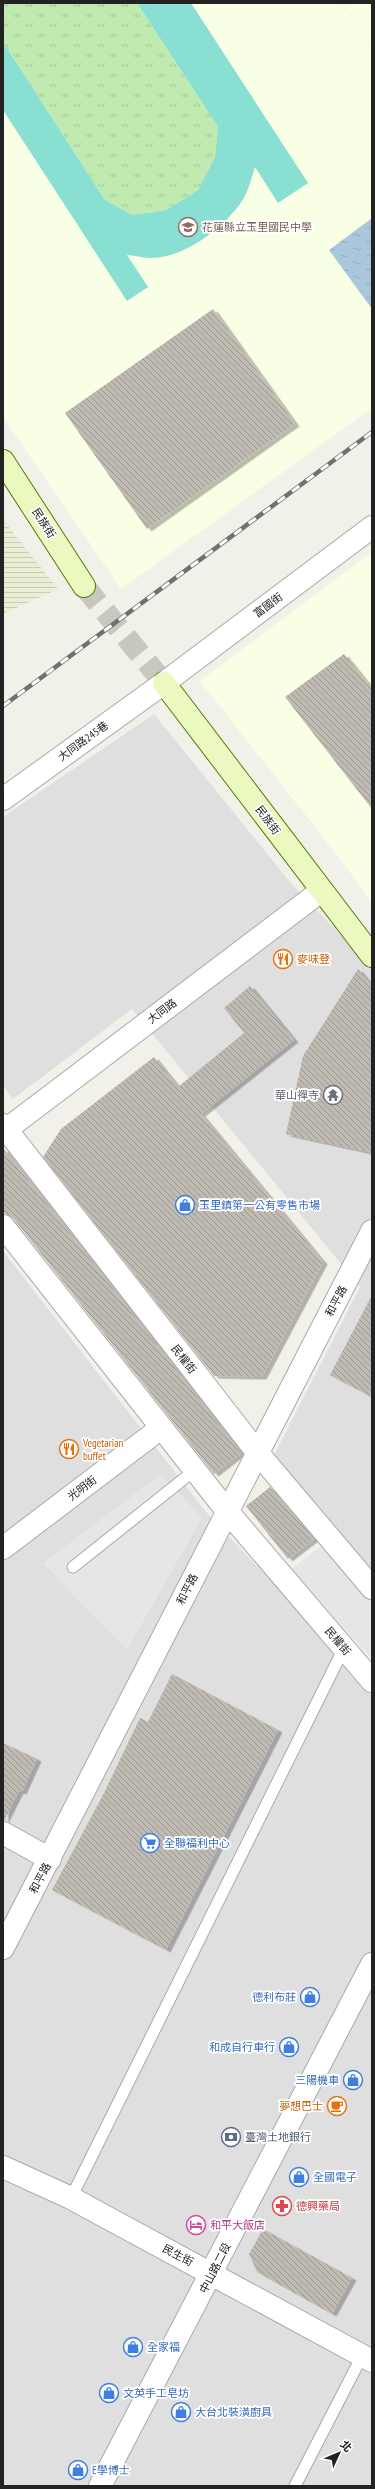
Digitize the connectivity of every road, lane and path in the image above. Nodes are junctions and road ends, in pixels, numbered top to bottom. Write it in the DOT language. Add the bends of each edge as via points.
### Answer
graph roads {
  1 [pos="3,461"];
  2 [pos="372,527"];
  3 [pos="84,586"];
  4 [pos="164,683"];
  5 [pos="3,799"];
  6 [pos="322,891"];
  7 [pos="372,956"];
  8 [pos="4,1129"];
  9 [pos="3,1226"];
  10 [pos="372,1231"];
  11 [pos="161,1428"];
  12 [pos="257,1452"];
  13 [pos="194,1470"];
  14 [pos="227,1511"];
  15 [pos="3,1548"];
  16 [pos="73,1567"];
  17 [pos="370,1578"];
  18 [pos="344,1648"];
  19 [pos="372,1681"];
  20 [pos="3,1833"];
  21 [pos="50,1859"];
  22 [pos="3,1948"];
  23 [pos="372,1964"];
  24 [pos="3,2167"];
  25 [pos="70,2198"];
  26 [pos="212,2273"];
  27 [pos="367,2358"];
  28 [pos="100,2486"];
  29 [pos="295,2486"];
  1 -- 3 [label="street, 民族街"];
  2 -- 4 [label="street, 富國街"];
  4 -- 5 [label="street, 大同路245巷"];
  4 -- 6 [label="street, 民族街"];
  6 -- 7 [label="street, 民族街"];
  6 -- 8 [label="street, 大同路"];
  8 -- 12 [label="street, 民權街"];
  9 -- 11 [label="street, 民權街"];
  10 -- 12 [label="street, 和平路"];
  11 -- 13 [label="street, 民權街"];
  11 -- 15 [label="street, 光明街"];
  12 -- 14 [label="street, 和平路"];
  12 -- 17 [label="street, 民權街"];
  13 -- 14 [label="street, 民權街"];
  13 -- 16 [label="lane"];
  14 -- 18 [label="street, 民權街"];
  14 -- 21 [label="street, 和平路"];
  18 -- 19 [label="street, 民權街"];
  18 -- 25 [label="lane"];
  20 -- 21 [label="street"];
  21 -- 22 [label="street, 和平路"];
  23 -- 26 [label="street, 中山路二段"];
  24 -- 25 [label="street, 民生街"];
  25 -- 26 [label="street, 民生街"];
  26 -- 27 [label="street, 民生街"];
  26 -- 28 [label="street, 中山路二段"];
  27 -- 29 [label="lane"];
}
